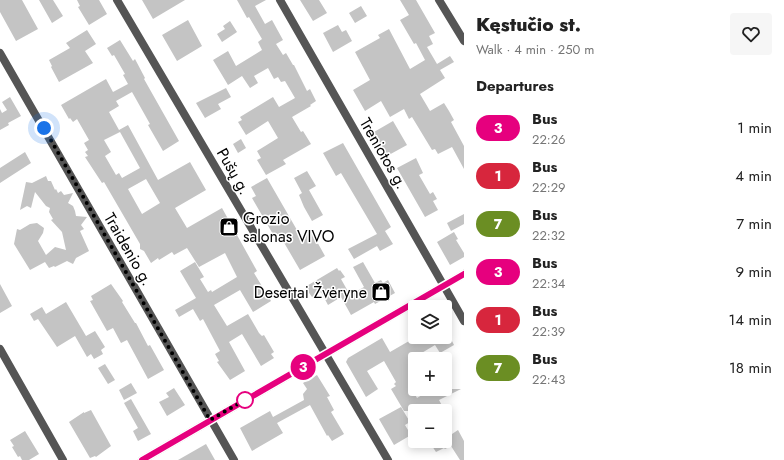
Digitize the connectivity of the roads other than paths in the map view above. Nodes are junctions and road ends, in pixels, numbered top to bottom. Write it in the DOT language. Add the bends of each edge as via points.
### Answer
graph roads {
  1 [pos="117,0"];
  2 [pos="280,0"];
  3 [pos="439,0"];
  4 [pos="464,42"];
  5 [pos="0,53"];
  6 [pos="464,274"];
  7 [pos="444,286"];
  8 [pos="464,321"];
  9 [pos="0,349"];
  10 [pos="325,354"];
  11 [pos="210,420"];
  12 [pos="63,460"];
  13 [pos="142,460"];
  14 [pos="234,460"];
  15 [pos="388,460"];
  1 -- 10 [label="street, Pušų g."];
  2 -- 7 [label="street, Treniotos g."];
  3 -- 4 [label="street"];
  5 -- 11 [label="street, Traidenio g."];
  6 -- 7 [label="main road"];
  7 -- 8 [label="street, Treniotos g."];
  7 -- 10 [label="main road"];
  9 -- 12 [label="street"];
  10 -- 11 [label="main road"];
  10 -- 15 [label="street, Pušų g."];
  11 -- 13 [label="main road"];
  11 -- 14 [label="street, Traidenio g."];
}
